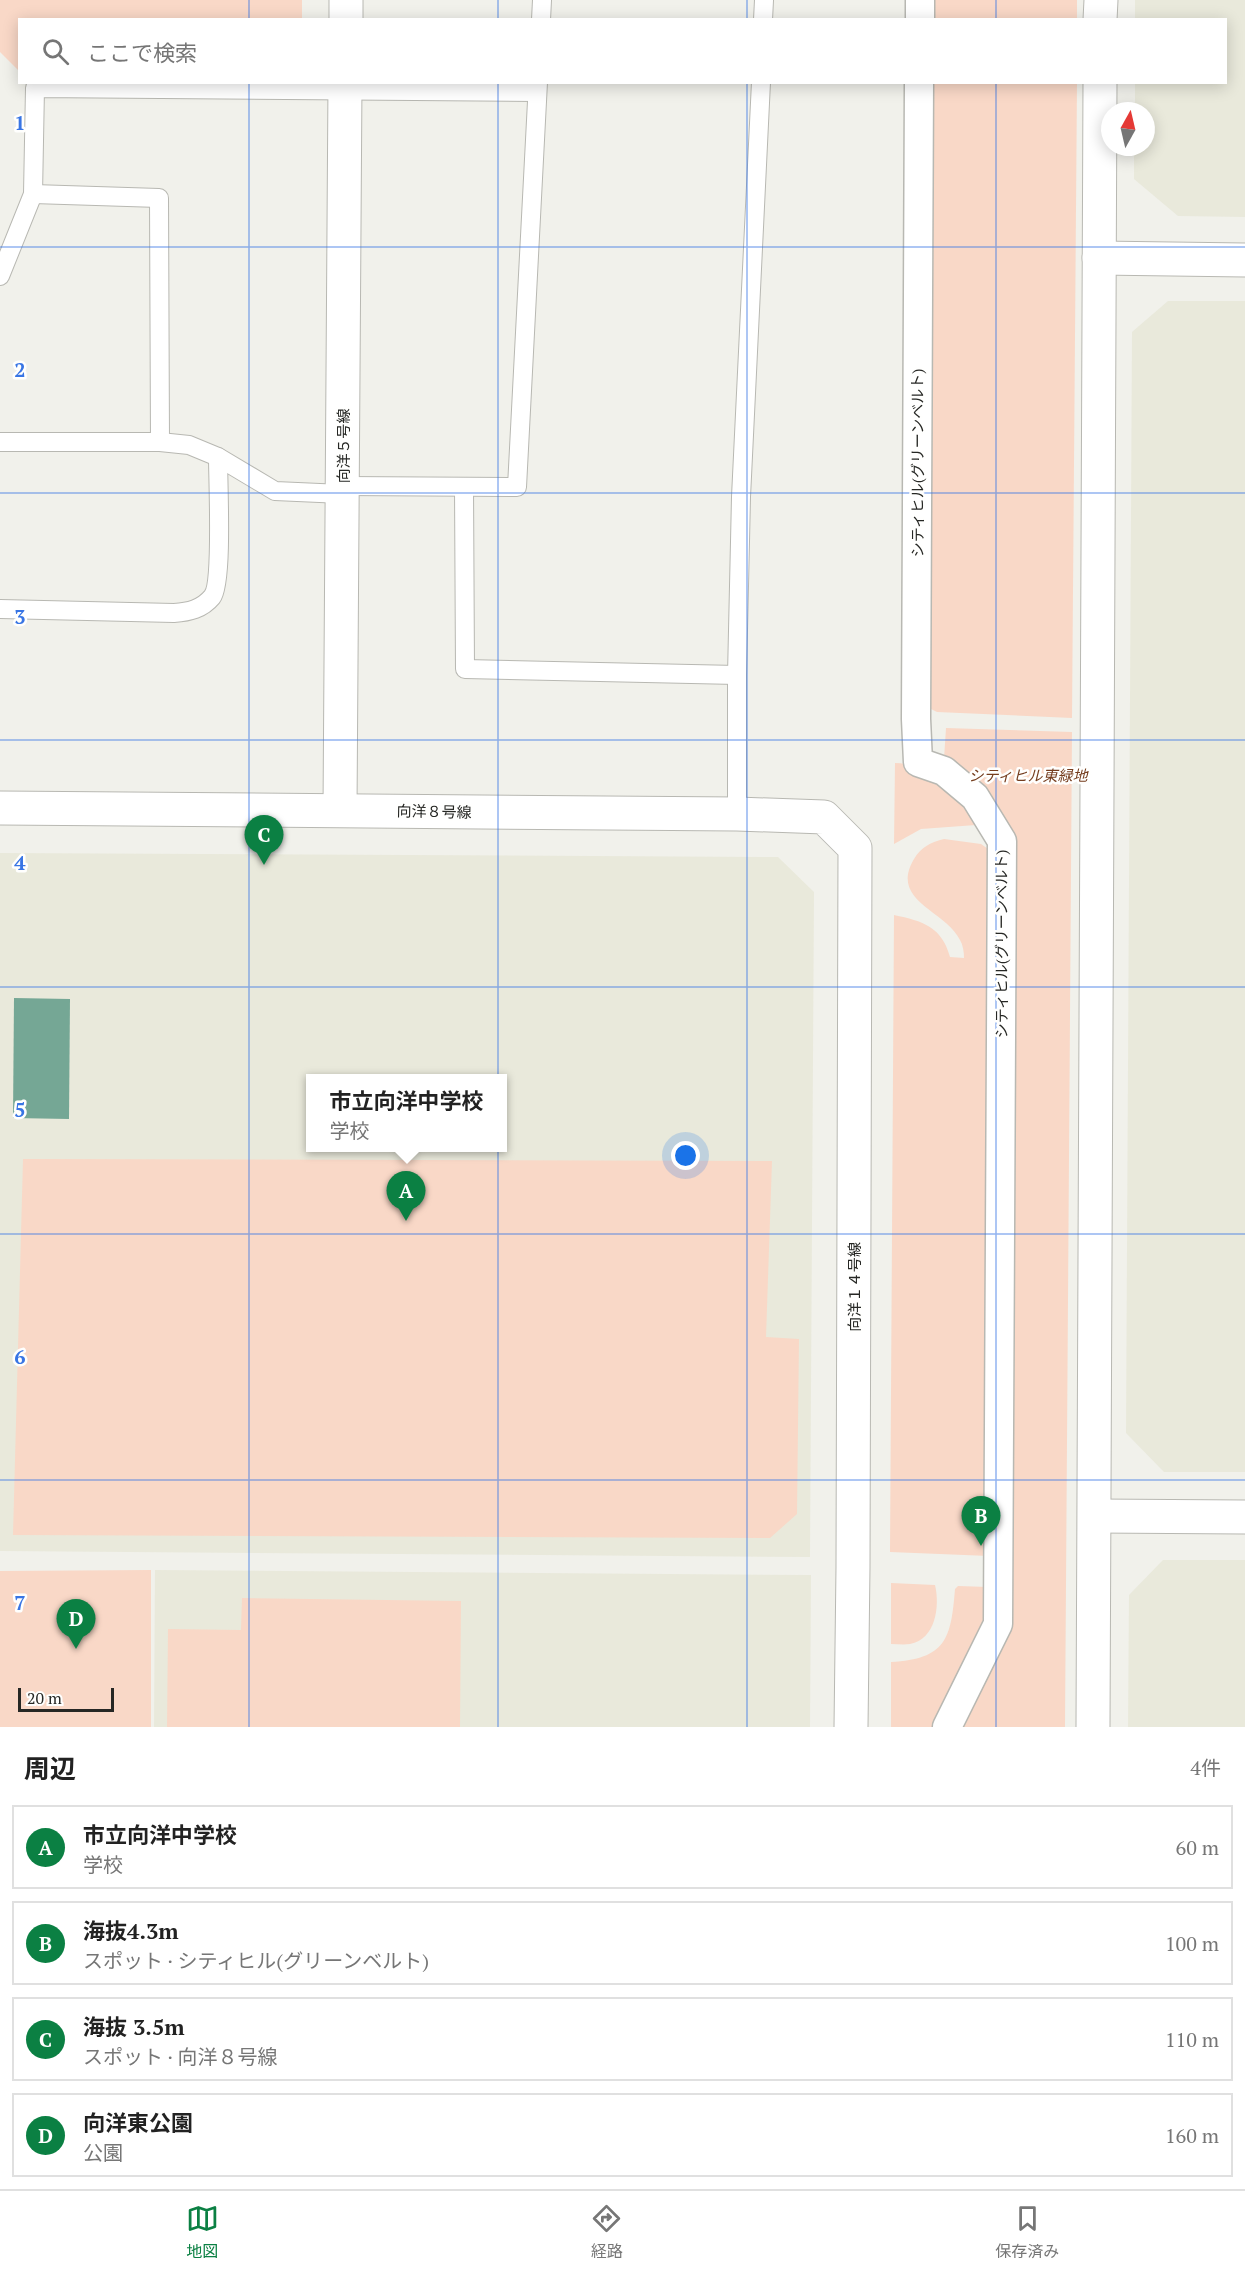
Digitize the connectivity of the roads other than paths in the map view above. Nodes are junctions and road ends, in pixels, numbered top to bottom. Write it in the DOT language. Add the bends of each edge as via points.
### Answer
graph roads {
  1 [pos="346,0"];
  2 [pos="542,0"];
  3 [pos="764,0"];
  4 [pos="920,0"];
  5 [pos="1101,0"];
  6 [pos="346,18"];
  7 [pos="541,18"];
  8 [pos="763,18"];
  9 [pos="920,18"];
  10 [pos="1100,18"];
  11 [pos="761,84"];
  12 [pos="919,84"];
  13 [pos="1100,84"];
  14 [pos="345,87"];
  15 [pos="538,87"];
  16 [pos="33,194"];
  17 [pos="1099,258"];
  18 [pos="1245,260"];
  19 [pos="0,276"];
  20 [pos="160,441"];
  21 [pos="0,442"];
  22 [pos="218,457"];
  23 [pos="464,487"];
  24 [pos="343,490"];
  25 [pos="0,609"];
  26 [pos="737,675"];
  27 [pos="0,808"];
  28 [pos="340,810"];
  29 [pos="737,814"];
  30 [pos="855,848"];
  31 [pos="1096,1516"];
  32 [pos="1245,1517"];
  33 [pos="851,1727"];
  34 [pos="947,1727"];
  35 [pos="1093,1727"];
  1 -- 6 [label="street"];
  2 -- 7 [label="lane"];
  3 -- 8 [label="lane"];
  4 -- 9 [label="street"];
  5 -- 10 [label="street"];
  11 -- 26 [label="lane" via="741,497"];
  12 -- 34 [label="street, シティヒル(グリーンベルト)" via="915,718 918,762 944,771 975,797 1002,841 998,1624"];
  13 -- 17 [label="street"];
  14 -- 15 [label="lane"];
  14 -- 16 [label="lane" via="35,88"];
  14 -- 24 [label="street, 向洋５号線"];
  15 -- 23 [label="lane" via="517,487"];
  16 -- 19 [label="lane"];
  16 -- 20 [label="lane" via="159,198"];
  17 -- 18 [label="street"];
  17 -- 31 [label="street"];
  20 -- 21 [label="lane"];
  20 -- 22 [label="lane" via="189,445"];
  22 -- 24 [label="lane" via="274,491"];
  22 -- 25 [label="lane" via="218,575 214,596 200,608 174,613"];
  23 -- 24 [label="lane"];
  23 -- 26 [label="lane" via="465,669"];
  24 -- 28 [label="street, 向洋５号線"];
  26 -- 29 [label="lane"];
  27 -- 28 [label="street, 向洋８号線"];
  28 -- 29 [label="street, 向洋８号線"];
  29 -- 30 [label="street, 向洋８号線" via="824,817"];
  30 -- 33 [label="street, 向洋１４号線"];
  31 -- 32 [label="street"];
  31 -- 35 [label="street"];
}
